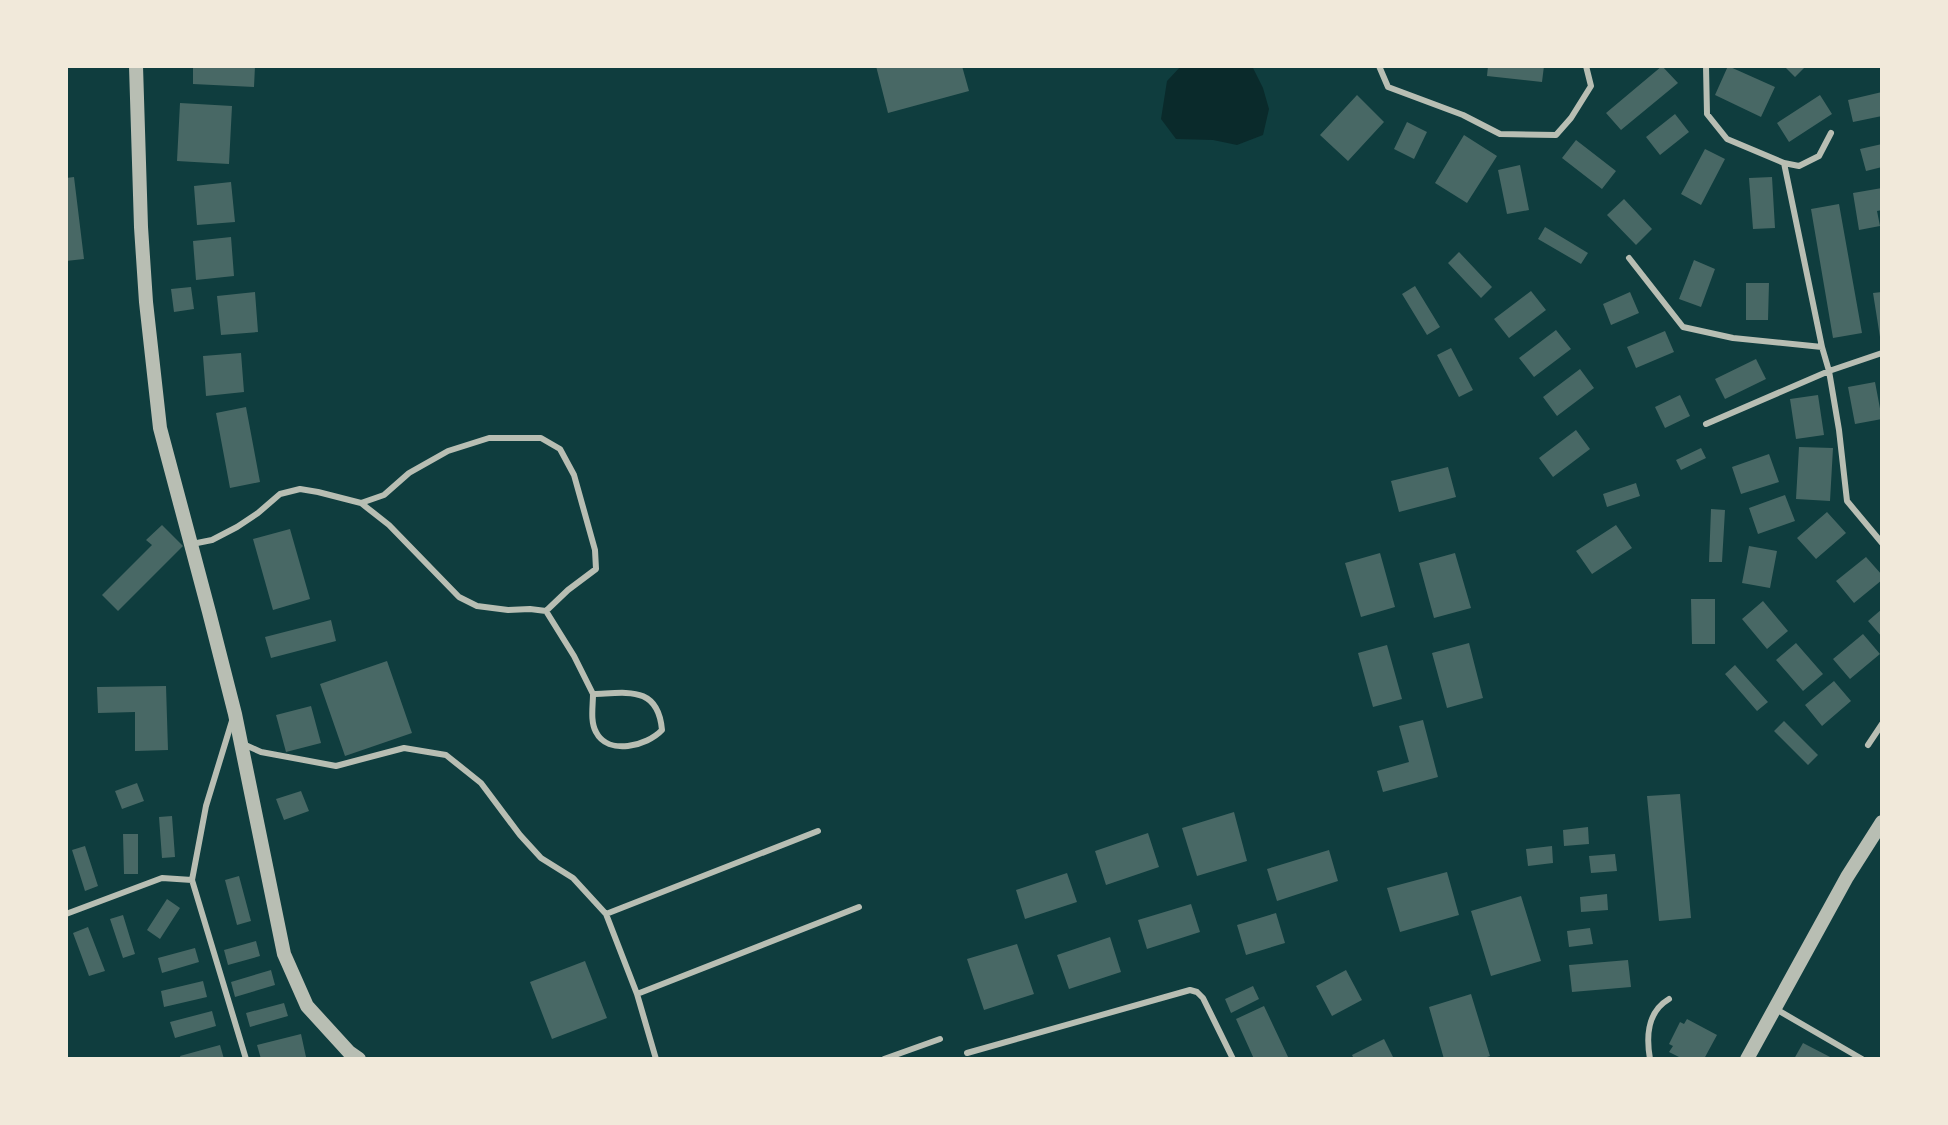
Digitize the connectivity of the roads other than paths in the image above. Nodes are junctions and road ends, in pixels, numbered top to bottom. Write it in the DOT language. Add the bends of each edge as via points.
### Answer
graph roads {
  1 [pos="136,66"];
  2 [pos="1379,66"];
  3 [pos="1586,66"];
  4 [pos="1706,66"];
  5 [pos="1831,133"];
  6 [pos="1784,163"];
  7 [pos="1629,258"];
  8 [pos="1822,347"];
  9 [pos="1882,353"];
  10 [pos="1829,371"];
  11 [pos="1706,424"];
  12 [pos="361,503"];
  13 [pos="1882,543"];
  14 [pos="191,544"];
  15 [pos="546,611"];
  16 [pos="593,694"];
  17 [pos="235,714"];
  18 [pos="1882,724"];
  19 [pos="241,743"];
  20 [pos="1868,745"];
  21 [pos="1882,822"];
  22 [pos="818,831"];
  23 [pos="192,880"];
  24 [pos="859,907"];
  25 [pos="66,914"];
  26 [pos="606,914"];
  27 [pos="637,994"];
  28 [pos="1669,999"];
  29 [pos="1774,1008"];
  30 [pos="940,1039"];
  31 [pos="967,1053"];
  32 [pos="246,1059"];
  33 [pos="359,1059"];
  34 [pos="656,1059"];
  35 [pos="884,1059"];
  36 [pos="1233,1059"];
  37 [pos="1650,1059"];
  38 [pos="1747,1059"];
  39 [pos="1862,1059"];
  1 -- 14 [label="street" via="141,227 160,428"];
  2 -- 3 [label="lane" via="1388,87 1500,134 1556,135 1591,86"];
  4 -- 6 [label="lane" via="1707,114 1727,139"];
  5 -- 6 [label="lane" via="1819,156 1799,166"];
  6 -- 8 [label="lane"];
  7 -- 8 [label="lane" via="1683,327"];
  8 -- 10 [label="lane"];
  9 -- 10 [label="lane"];
  10 -- 11 [label="lane"];
  10 -- 13 [label="lane" via="1847,501"];
  12 -- 14 [label="lane" via="300,489 280,494 212,540"];
  12 -- 15 [label="lane" via="459,597 477,606"];
  12 -- 15 [label="lane" via="384,495 448,451 489,438 541,438 560,449 574,475 596,569"];
  14 -- 17 [label="street"];
  15 -- 16 [label="lane"];
  16 -- 16 [label="lane" via="593,723 605,743 637,745 662,730 658,708 649,699 635,693"];
  17 -- 19 [label="street"];
  17 -- 23 [label="lane" via="206,806"];
  18 -- 20 [label="lane"];
  19 -- 26 [label="lane" via="261,752 336,766 404,748 446,755 481,783 541,858 573,878"];
  19 -- 33 [label="street" via="284,954 307,1006"];
  21 -- 29 [label="street"];
  22 -- 26 [label="lane"];
  23 -- 25 [label="lane" via="162,878"];
  23 -- 32 [label="lane"];
  24 -- 27 [label="lane"];
  26 -- 27 [label="lane"];
  27 -- 34 [label="lane"];
  28 -- 37 [label="lane" via="1649,1024"];
  29 -- 38 [label="street"];
  29 -- 39 [label="lane"];
  30 -- 35 [label="lane"];
  31 -- 36 [label="lane" via="1190,990 1203,998"];
}
